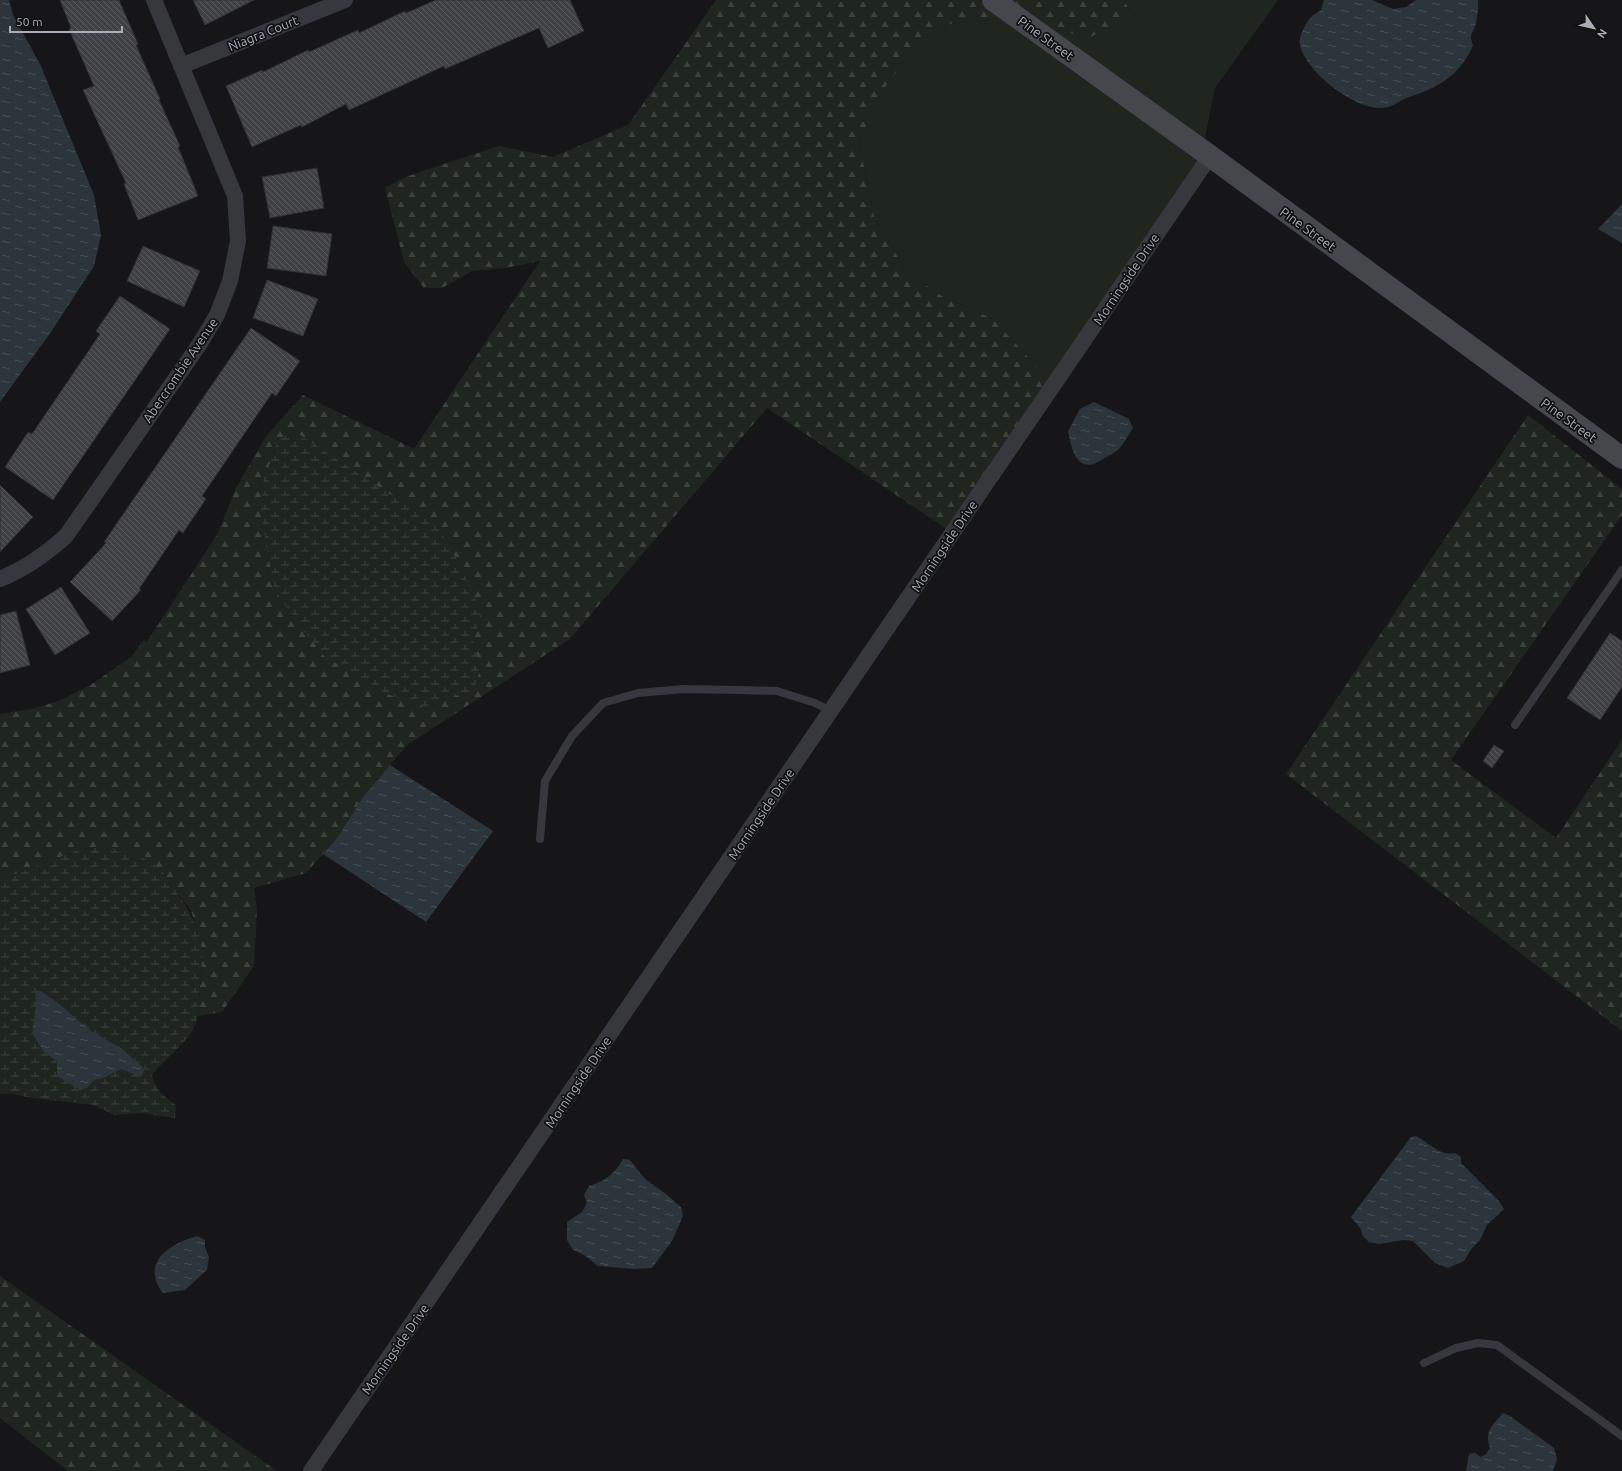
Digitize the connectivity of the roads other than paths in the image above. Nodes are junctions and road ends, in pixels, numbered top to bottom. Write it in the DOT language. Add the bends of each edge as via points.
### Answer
graph roads {
  1 [pos="154,0"];
  2 [pos="345,0"];
  3 [pos="993,0"];
  4 [pos="181,66"];
  5 [pos="1210,156"];
  6 [pos="1622,458"];
  7 [pos="1622,570"];
  8 [pos="0,579"];
  9 [pos="831,711"];
  10 [pos="1515,725"];
  11 [pos="540,839"];
  12 [pos="1424,1363"];
  13 [pos="1622,1436"];
  14 [pos="311,1471"];
  1 -- 4 [label="street, Abercrombie Avenue"];
  2 -- 4 [label="street, Niagra Court"];
  3 -- 5 [label="main road, Pine Street"];
  4 -- 8 [label="street, Abercrombie Avenue" via="235,196 238,241 230,281 217,315 199,345 66,536 42,557"];
  5 -- 6 [label="main road, Pine Street"];
  5 -- 9 [label="street, Morningside Drive"];
  7 -- 10 [label="lane"];
  9 -- 11 [label="lane" via="777,691 683,689 638,693 603,703 572,736 545,781"];
  9 -- 14 [label="street, Morningside Drive"];
  12 -- 13 [label="lane" via="1456,1348 1478,1343 1497,1346"];
}
